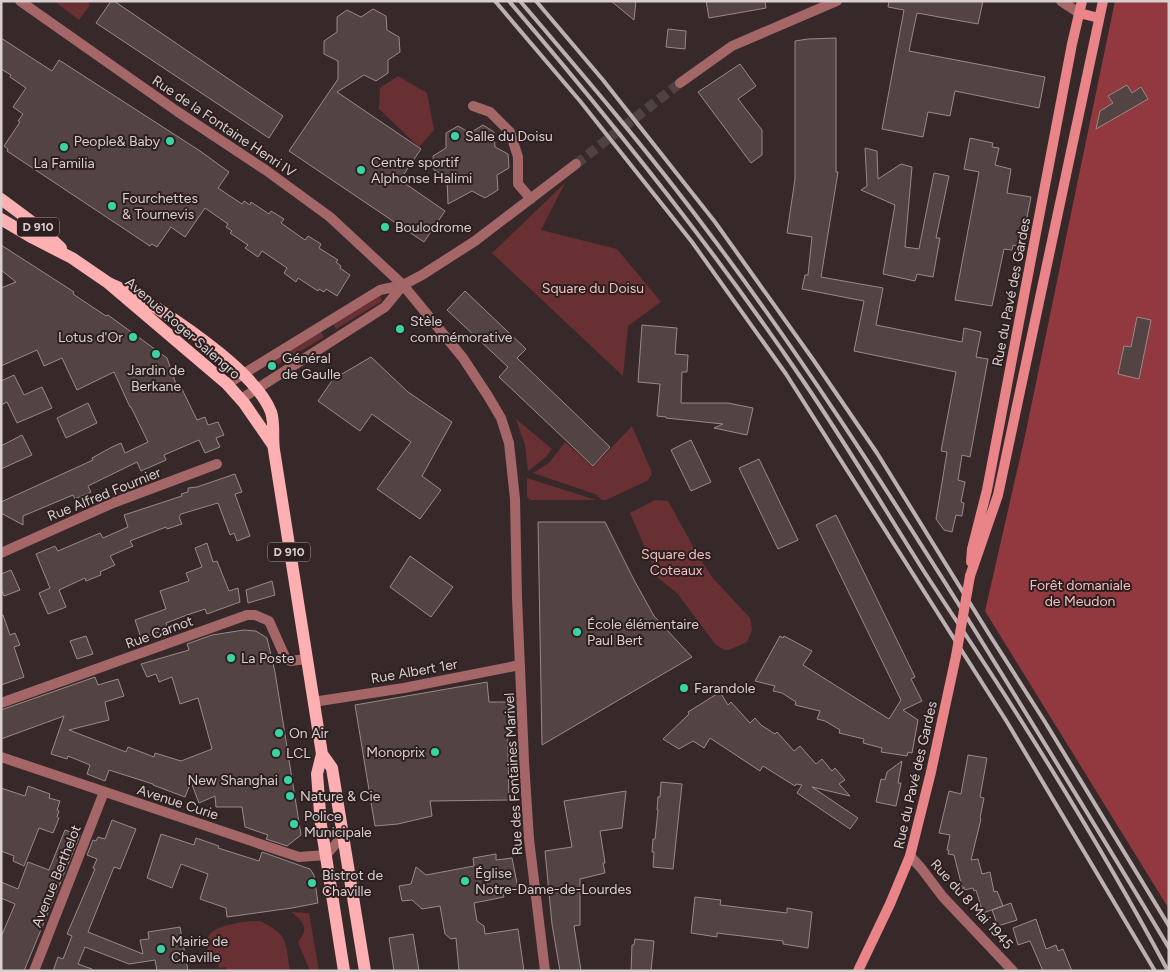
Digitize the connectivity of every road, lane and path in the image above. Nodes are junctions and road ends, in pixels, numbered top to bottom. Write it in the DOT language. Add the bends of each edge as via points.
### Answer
graph roads {
  1 [pos="20,1"];
  2 [pos="837,1"];
  3 [pos="1061,1"];
  4 [pos="1082,1"];
  5 [pos="1102,1"];
  6 [pos="1079,13"];
  7 [pos="1099,18"];
  8 [pos="680,83"];
  9 [pos="473,106"];
  10 [pos="576,164"];
  11 [pos="1,199"];
  12 [pos="530,199"];
  13 [pos="1,219"];
  14 [pos="72,258"];
  15 [pos="107,282"];
  16 [pos="403,285"];
  17 [pos="243,374"];
  18 [pos="228,384"];
  19 [pos="257,388"];
  20 [pos="241,399"];
  21 [pos="273,446"];
  22 [pos="217,464"];
  23 [pos="1,553"];
  24 [pos="970,576"];
  25 [pos="306,659"];
  26 [pos="520,665"];
  27 [pos="313,702"];
  28 [pos="1,703"];
  29 [pos="322,754"];
  30 [pos="1,758"];
  31 [pos="104,792"];
  32 [pos="342,838"];
  33 [pos="326,854"];
  34 [pos="910,856"];
  35 [pos="34,971"];
  36 [pos="344,971"];
  37 [pos="365,971"];
  38 [pos="545,971"];
  39 [pos="858,971"];
  40 [pos="1013,971"];
  1 -- 16 [label="street, Rue de la Fontaine Henri IV" via="330,217"];
  2 -- 8 [label="street" via="732,46"];
  3 -- 6 [label="street"];
  4 -- 6 [label="main road, Rue du Pavé des Gardes"];
  5 -- 7 [label="main road, Rue du Pavé des Gardes"];
  6 -- 7 [label="main road"];
  6 -- 24 [label="main road, Rue du Pavé des Gardes" via="987,490 972,550"];
  7 -- 24 [label="main road, Rue du Pavé des Gardes" via="998,495"];
  9 -- 12 [label="street" via="490,112 510,132 518,157 518,184"];
  10 -- 12 [label="street"];
  11 -- 14 [label="main road, Avenue Roger Salengro / D 910" via="40,228"];
  12 -- 16 [label="street" via="475,241"];
  13 -- 14 [label="main road, Avenue Roger Salengro / D 910"];
  14 -- 15 [label="main road, Avenue Roger Salengro / D 910"];
  15 -- 17 [label="main road, Avenue Roger Salengro / D 910" via="154,306"];
  15 -- 18 [label="main road, Avenue Roger Salengro / D 910"];
  16 -- 17 [label="street" via="380,290"];
  16 -- 19 [label="street" via="385,307"];
  16 -- 26 [label="street, Rue de la Fontaine Henri IV" via="463,358 501,418 509,443 515,499"];
  17 -- 18 [label="street"];
  17 -- 19 [label="main road, Avenue Roger Salengro / D 910"];
  18 -- 20 [label="main road, Avenue Roger Salengro / D 910"];
  19 -- 20 [label="street"];
  19 -- 21 [label="main road, Avenue Roger Salengro / D 910" via="270,409"];
  20 -- 21 [label="main road, Avenue Roger Salengro / D 910"];
  21 -- 25 [label="main road, Avenue Roger Salengro / D 910"];
  22 -- 23 [label="street, Rue Alfred Fournier" via="113,503"];
  24 -- 34 [label="main road, Rue du Pavé des Gardes, bridge" via="956,656"];
  25 -- 27 [label="main road, Avenue Roger Salengro / D 910"];
  25 -- 28 [label="street, Rue Carnot" via="286,659 269,621 247,615"];
  26 -- 27 [label="street, Rue Albert 1er"];
  26 -- 38 [label="street, Rue des Fontaines Marivel" via="530,839"];
  27 -- 29 [label="main road, Avenue Roger Salengro / D 910"];
  29 -- 32 [label="main road, Avenue Roger Salengro / D 910" via="332,768"];
  29 -- 33 [label="main road, Avenue Roger Salengro / D 910" via="317,774"];
  30 -- 31 [label="street, Avenue Curie"];
  31 -- 33 [label="street, Avenue Curie" via="299,857"];
  31 -- 35 [label="street, Avenue Berthelot"];
  32 -- 33 [label="street"];
  32 -- 37 [label="main road, Avenue Roger Salengro / D 910"];
  33 -- 36 [label="main road, Avenue Roger Salengro / D 910"];
  34 -- 39 [label="main road, Rue du Pavé des Gardes"];
  34 -- 40 [label="street, Rue du 8 Mai 1945" via="943,897"];
}
